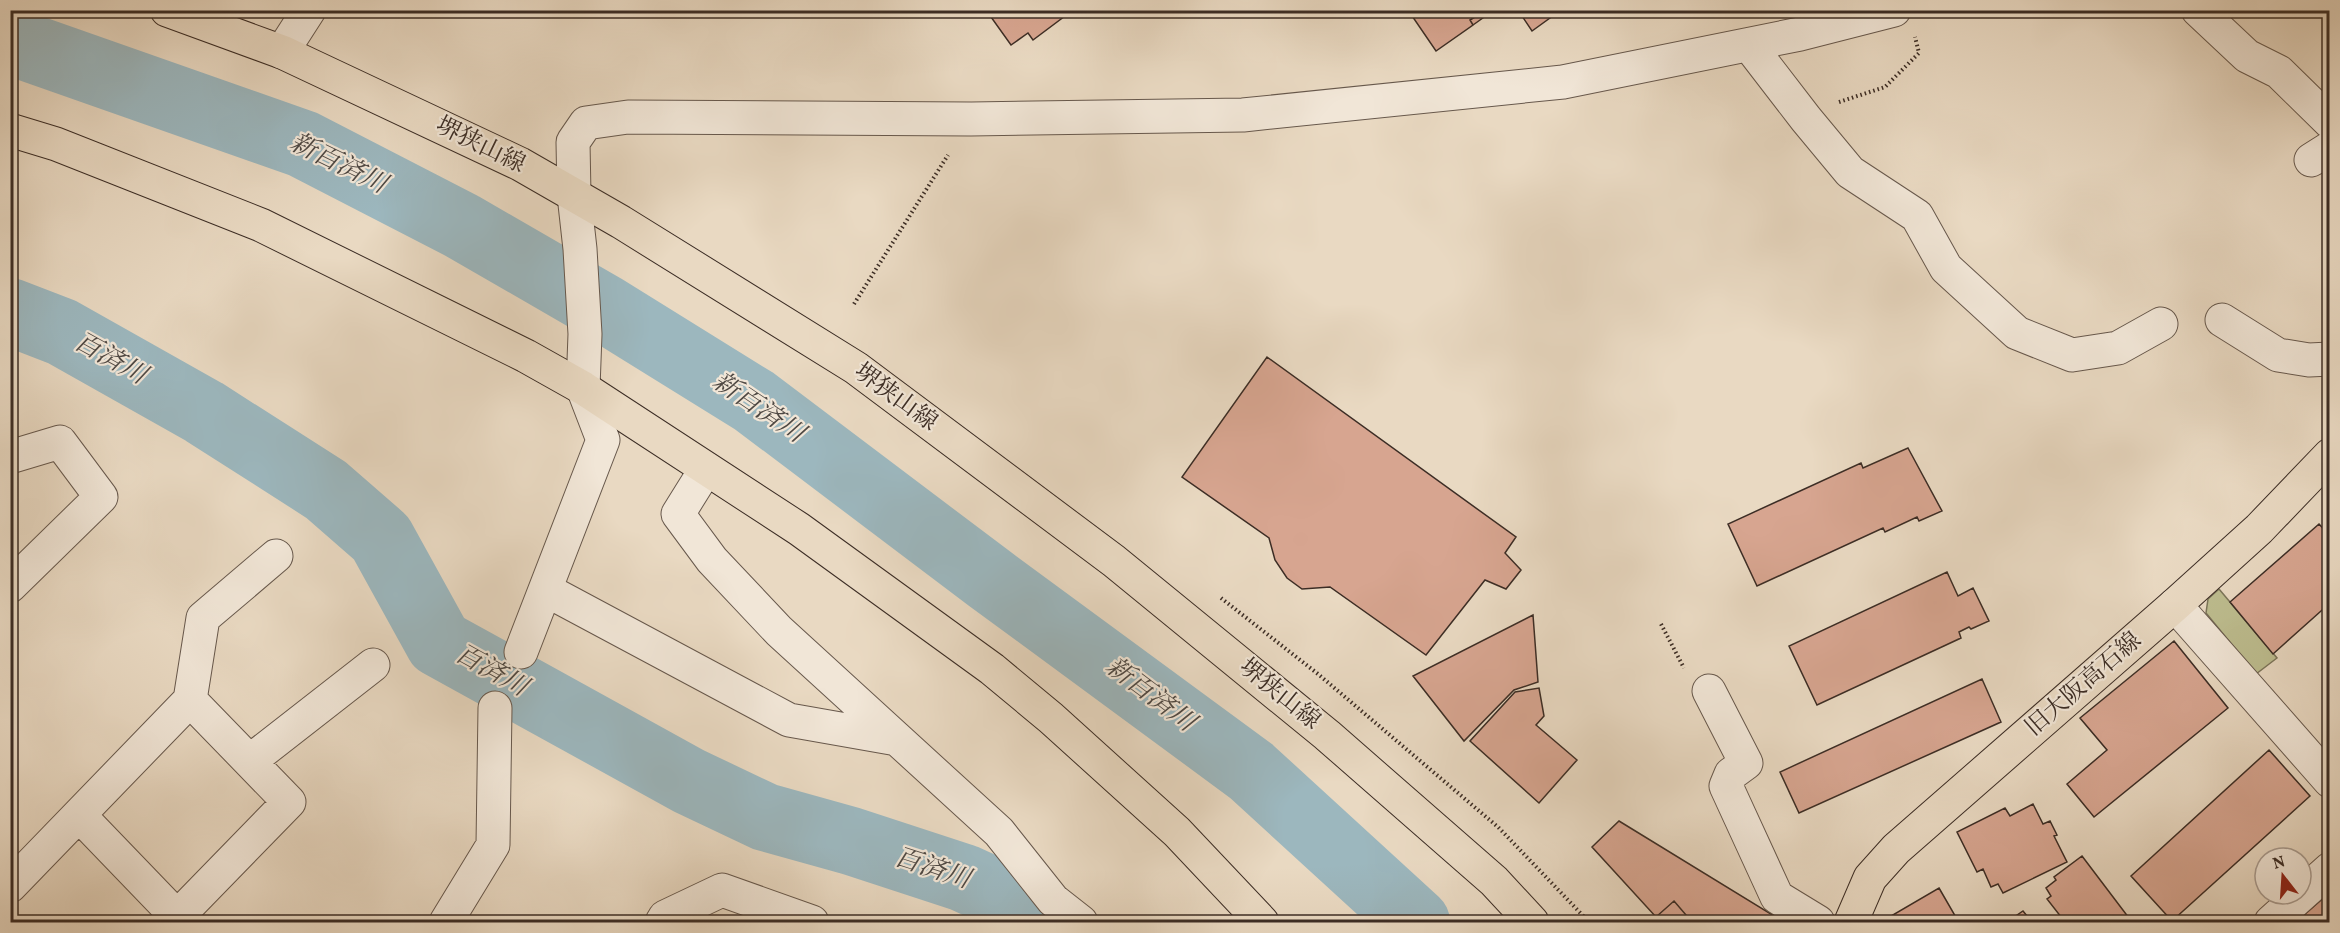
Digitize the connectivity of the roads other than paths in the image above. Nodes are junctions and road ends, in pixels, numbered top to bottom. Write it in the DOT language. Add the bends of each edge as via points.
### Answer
graph roads {
  1 [pos="167,10"];
  2 [pos="309,10"];
  3 [pos="2198,10"];
  4 [pos="1825,19"];
  5 [pos="1904,21"];
  6 [pos="1749,45"];
  7 [pos="282,52"];
  8 [pos="2330,122"];
  9 [pos="10,130"];
  10 [pos="574,195"];
  11 [pos="2222,320"];
  12 [pos="2161,324"];
  13 [pos="2330,359"];
  14 [pos="583,388"];
  15 [pos="2330,455"];
  16 [pos="10,457"];
  17 [pos="706,469"];
  18 [pos="276,556"];
  19 [pos="10,586"];
  20 [pos="546,590"];
  21 [pos="2175,605"];
  22 [pos="521,652"];
  23 [pos="373,664"];
  24 [pos="1709,691"];
  25 [pos="190,700"];
  26 [pos="495,708"];
  27 [pos="897,739"];
  28 [pos="249,761"];
  29 [pos="2330,781"];
  30 [pos="79,815"];
  31 [pos="2330,869"];
  32 [pos="10,886"];
  33 [pos="179,920"];
  34 [pos="446,922"];
  35 [pos="662,922"];
  36 [pos="812,922"];
  37 [pos="1081,922"];
  38 [pos="1262,922"];
  39 [pos="1532,922"];
  40 [pos="1818,922"];
  41 [pos="1851,922"];
  42 [pos="2271,922"];
  1 -- 7 [label="main road, 堺狭山線"];
  2 -- 7 [label="street"];
  3 -- 8 [label="street" via="2247,56 2279,72"];
  4 -- 5 [label="street"];
  4 -- 6 [label="street"];
  6 -- 10 [label="street" via="1563,82 1243,115 971,119 628,117 586,123 573,142"];
  6 -- 12 [label="street" via="1850,172 1917,216 1947,268 2017,333 2072,355 2118,348"];
  7 -- 10 [label="main road, 堺狭山線" via="520,164"];
  9 -- 14 [label="main road" via="56,144 261,225"];
  10 -- 14 [label="street" via="585,334"];
  10 -- 39 [label="main road, 堺狭山線" via="856,368 1114,561 1327,735 1494,880"];
  11 -- 13 [label="street" via="2278,355"];
  14 -- 17 [label="main road"];
  14 -- 20 [label="street" via="603,440"];
  15 -- 21 [label="main road, 旧大阪高石線" via="2259,529"];
  16 -- 19 [label="street" via="60,442 101,498"];
  17 -- 27 [label="street" via="678,514 712,560 779,631"];
  17 -- 38 [label="main road" via="798,529 992,669 1177,832"];
  18 -- 25 [label="street" via="203,618"];
  20 -- 22 [label="street"];
  20 -- 27 [label="street" via="789,720"];
  21 -- 29 [label="street"];
  21 -- 41 [label="main road, 旧大阪高石線" via="1896,849 1870,878"];
  23 -- 28 [label="street"];
  24 -- 40 [label="street" via="1746,763 1731,774 1725,786 1777,897"];
  25 -- 28 [label="street"];
  25 -- 30 [label="street"];
  26 -- 34 [label="street" via="493,844"];
  27 -- 37 [label="street" via="999,832 1053,900"];
  28 -- 33 [label="street" via="289,802"];
  30 -- 32 [label="street"];
  30 -- 33 [label="street"];
  31 -- 42 [label="street"];
  35 -- 36 [label="street" via="722,890"];
}
